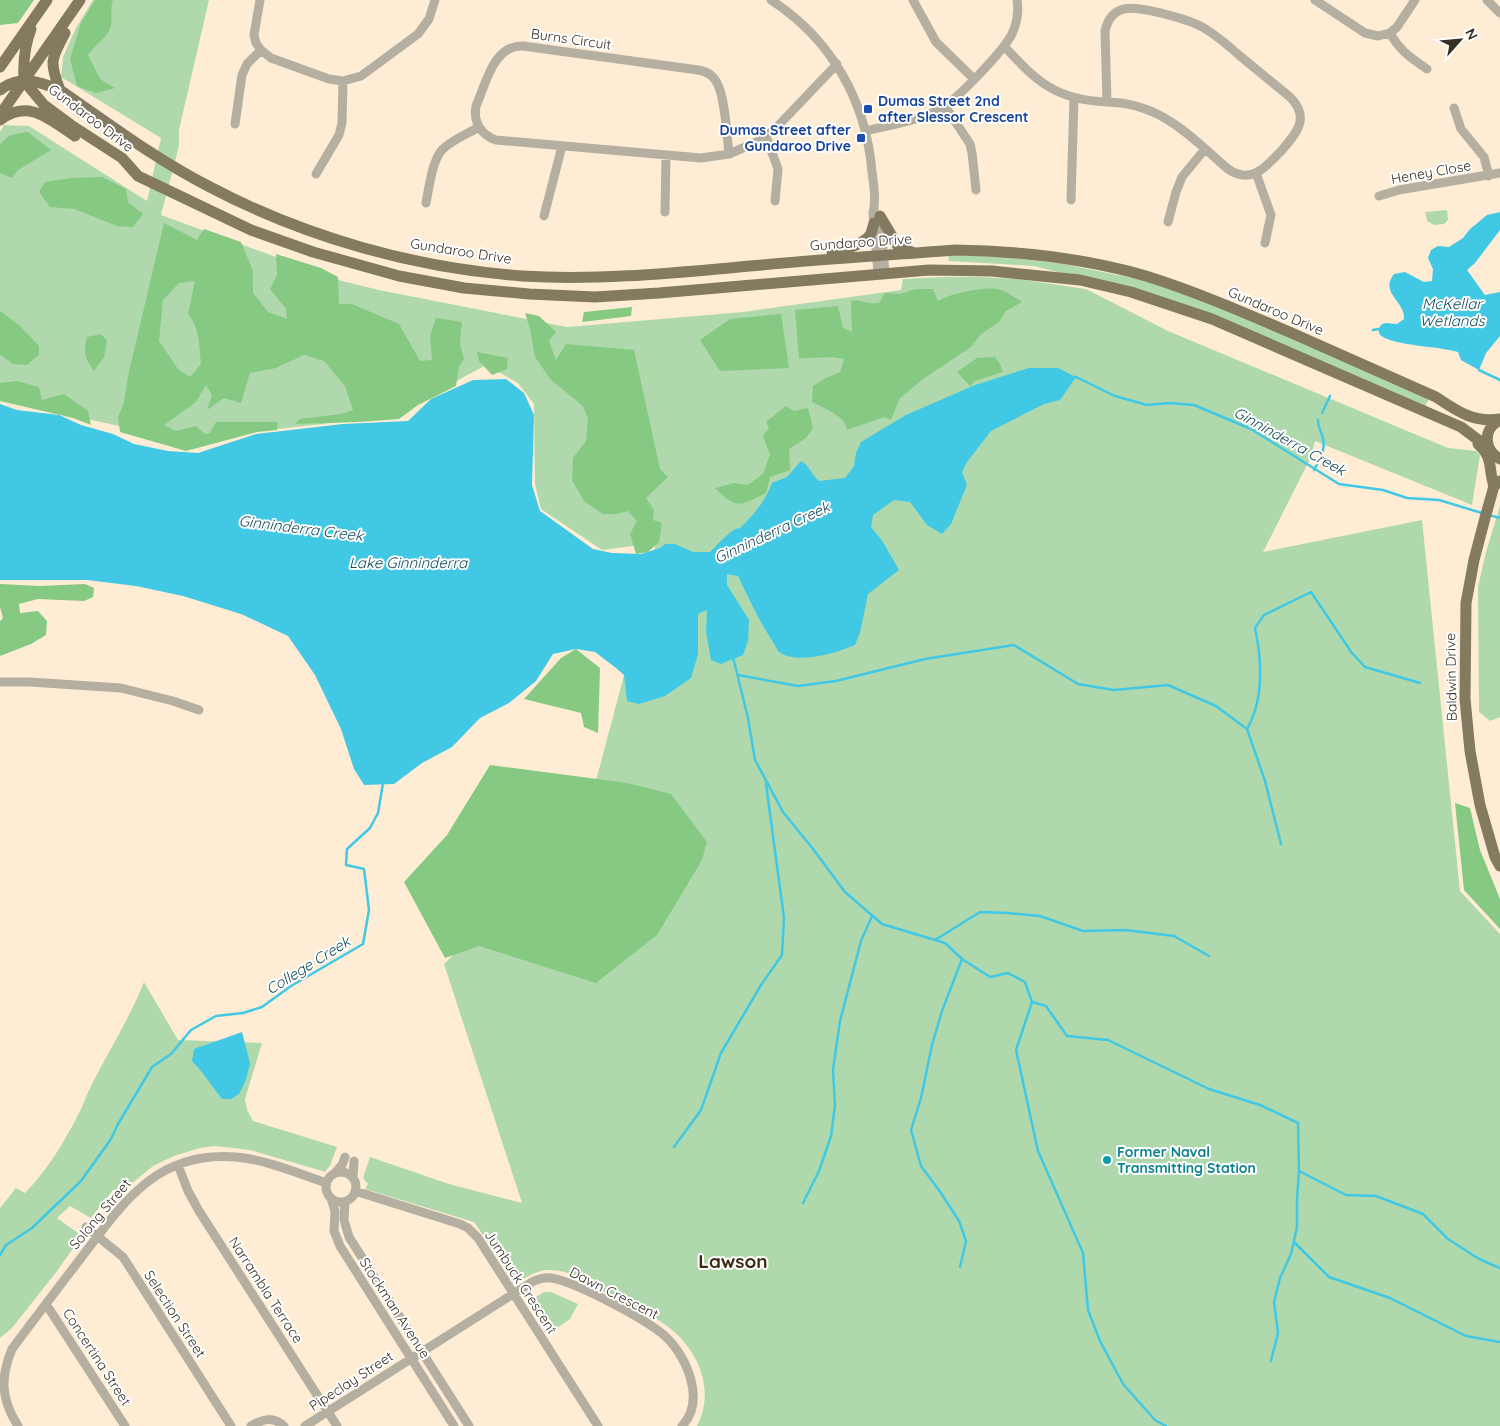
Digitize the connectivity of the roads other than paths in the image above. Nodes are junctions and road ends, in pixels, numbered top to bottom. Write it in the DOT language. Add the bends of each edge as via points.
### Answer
graph roads {
  1 [pos="47,0"];
  2 [pos="260,0"];
  3 [pos="436,0"];
  4 [pos="772,0"];
  5 [pos="913,0"];
  6 [pos="1017,0"];
  7 [pos="1316,0"];
  8 [pos="1415,0"];
  9 [pos="1487,0"];
  10 [pos="78,2"];
  11 [pos="1121,4"];
  12 [pos="1500,14"];
  13 [pos="36,15"];
  14 [pos="1390,33"];
  15 [pos="1004,46"];
  16 [pos="261,50"];
  17 [pos="837,64"];
  18 [pos="0,67"];
  19 [pos="1427,69"];
  20 [pos="974,78"];
  21 [pos="24,81"];
  22 [pos="343,81"];
  23 [pos="0,90"];
  24 [pos="60,90"];
  25 [pos="1074,98"];
  26 [pos="1107,102"];
  27 [pos="945,106"];
  28 [pos="1454,108"];
  29 [pos="0,115"];
  30 [pos="0,120"];
  31 [pos="235,124"];
  32 [pos="479,127"];
  33 [pos="866,131"];
  34 [pos="766,136"];
  35 [pos="562,146"];
  36 [pos="1205,149"];
  37 [pos="729,154"];
  38 [pos="666,155"];
  39 [pos="1256,173"];
  40 [pos="1500,173"];
  41 [pos="316,174"];
  42 [pos="138,176"];
  43 [pos="1489,176"];
  44 [pos="976,190"];
  45 [pos="1379,196"];
  46 [pos="1071,200"];
  47 [pos="775,201"];
  48 [pos="426,203"];
  49 [pos="664,212"];
  50 [pos="544,216"];
  51 [pos="877,219"];
  52 [pos="1168,222"];
  53 [pos="1266,243"];
  54 [pos="913,253"];
  55 [pos="880,255"];
  56 [pos="811,260"];
  57 [pos="882,273"];
  58 [pos="1500,419"];
  59 [pos="1460,427"];
  60 [pos="1489,448"];
  61 [pos="1500,460"];
  62 [pos="1497,484"];
  63 [pos="0,682"];
  64 [pos="199,710"];
  65 [pos="1500,866"];
  66 [pos="345,1157"];
  67 [pos="354,1161"];
  68 [pos="178,1165"];
  69 [pos="335,1173"];
  70 [pos="353,1178"];
  71 [pos="326,1182"];
  72 [pos="355,1191"];
  73 [pos="331,1198"];
  74 [pos="345,1202"];
  75 [pos="86,1227"];
  76 [pos="98,1237"];
  77 [pos="513,1294"];
  78 [pos="46,1304"];
  79 [pos="421,1352"];
  80 [pos="411,1359"];
  81 [pos="328,1412"];
  82 [pos="18,1426"];
  83 [pos="124,1426"];
  84 [pos="231,1426"];
  85 [pos="251,1426"];
  86 [pos="284,1426"];
  87 [pos="306,1426"];
  88 [pos="337,1426"];
  89 [pos="454,1426"];
  90 [pos="468,1426"];
  91 [pos="598,1426"];
  92 [pos="682,1426"];
  1 -- 13 [label="main road"];
  2 -- 16 [label="street" via="254,35"];
  3 -- 22 [label="street" via="429,19 418,34 361,76"];
  4 -- 17 [label="street" via="812,33"];
  5 -- 20 [label="street" via="936,42"];
  6 -- 15 [label="street" via="1016,22"];
  7 -- 14 [label="street" via="1366,33 1378,36"];
  8 -- 14 [label="street"];
  9 -- 12 [label="street"];
  10 -- 21 [label="main road"];
  10 -- 24 [label="main road" via="52,56"];
  11 -- 26 [label="street" via="1105,31"];
  11 -- 39 [label="street" via="1183,19 1205,29 1294,100 1300,117 1296,134"];
  13 -- 18 [label="main road"];
  13 -- 21 [label="main road" via="26,42"];
  14 -- 19 [label="street" via="1403,53"];
  15 -- 20 [label="street"];
  15 -- 25 [label="street" via="1036,79"];
  16 -- 22 [label="street" via="280,61"];
  16 -- 31 [label="street" via="247,64 242,75"];
  17 -- 33 [label="street" via="854,96"];
  17 -- 34 [label="street"];
  20 -- 27 [label="street"];
  21 -- 23 [label="main road"];
  21 -- 24 [label="main road, Gundaroo Drive" via="36,81"];
  21 -- 29 [label="main road"];
  21 -- 42 [label="main road, Gundaroo Drive" via="44,105 122,158"];
  22 -- 41 [label="street" via="342,123"];
  24 -- 56 [label="main road, Gundaroo Drive" via="148,151 212,188 332,239 418,261 521,276 597,278"];
  25 -- 26 [label="street"];
  25 -- 46 [label="street"];
  26 -- 36 [label="street" via="1133,105 1159,114"];
  27 -- 33 [label="street" via="926,115"];
  27 -- 44 [label="street" via="970,144"];
  28 -- 43 [label="street, Heney Close" via="1461,129 1484,157"];
  30 -- 42 [label="main road" via="16,110 44,116"];
  32 -- 35 [label="street" via="484,134 496,140"];
  32 -- 37 [label="street, Burns Circuit" via="476,106 497,59 506,50 523,46 706,72 720,89"];
  32 -- 48 [label="street" via="442,151"];
  33 -- 51 [label="street" via="872,166 873,213"];
  34 -- 37 [label="street" via="745,149"];
  34 -- 47 [label="street" via="778,169"];
  35 -- 38 [label="street"];
  35 -- 50 [label="street"];
  36 -- 39 [label="street" via="1232,171 1248,175"];
  36 -- 52 [label="street" via="1182,177"];
  37 -- 38 [label="street" via="701,158"];
  38 -- 49 [label="street"];
  39 -- 53 [label="street" via="1271,215"];
  40 -- 43 [label="street, Heney Close"];
  42 -- 57 [label="main road, Gundaroo Drive" via="251,230 313,252 399,276 464,288 595,297"];
  43 -- 45 [label="street, Heney Close"];
  51 -- 54 [label="main road" via="899,248"];
  51 -- 55 [label="street"];
  51 -- 56 [label="main road" via="864,240"];
  54 -- 55 [label="main road, Gundaroo Drive"];
  54 -- 58 [label="main road, Gundaroo Drive" via="994,250 1092,263 1144,276 1231,307 1436,397 1475,419"];
  55 -- 56 [label="main road, Gundaroo Drive"];
  55 -- 57 [label="street"];
  57 -- 59 [label="main road, Gundaroo Drive" via="951,269 1012,272 1080,280 1131,292 1212,319"];
  58 -- 60 [label="main road" via="1488,433"];
  59 -- 60 [label="main road, Gundaroo Drive"];
  59 -- 62 [label="main road, Baldwin Drive" via="1486,453 1491,478"];
  60 -- 61 [label="main road, Gundaroo Drive"];
  62 -- 65 [label="main road, Baldwin Drive" via="1477,550 1466,603 1464,699 1480,805"];
  63 -- 64 [label="street" via="121,688"];
  66 -- 69 [label="street"];
  67 -- 70 [label="street"];
  68 -- 71 [label="street, Solong Street" via="206,1158 235,1157"];
  68 -- 76 [label="street, Solong Street" via="150,1179 134,1192"];
  68 -- 81 [label="street, Narrambla Terrace" via="199,1211"];
  69 -- 70 [label="street" via="344,1172"];
  69 -- 71 [label="street"];
  70 -- 72 [label="street"];
  71 -- 73 [label="street" via="326,1191"];
  72 -- 74 [label="street"];
  72 -- 77 [label="street, Jumbuck Crescent" via="468,1228 478,1238"];
  73 -- 74 [label="street"];
  73 -- 80 [label="street, Stockman Avenue" via="335,1211 334,1231 340,1246"];
  74 -- 79 [label="street, Stockman Avenue" via="344,1220 348,1237"];
  75 -- 76 [label="street, Selection Street"];
  76 -- 78 [label="street, Solong Street"];
  76 -- 84 [label="street, Selection Street" via="124,1260"];
  77 -- 79 [label="street, Dawn Crescent"];
  77 -- 91 [label="street, Jumbuck Crescent"];
  77 -- 92 [label="street, Dawn Crescent" via="536,1280 555,1278 587,1291 660,1332 677,1349 690,1378 692,1408"];
  78 -- 82 [label="street, Solong Street" via="8,1354 1,1373 3,1399"];
  78 -- 83 [label="street, Concertina Street"];
  79 -- 80 [label="street, Pipeclay Street"];
  79 -- 90 [label="street, Stockman Avenue"];
  80 -- 81 [label="street, Pipeclay Street"];
  80 -- 89 [label="street, Stockman Avenue"];
  81 -- 87 [label="street, Pipeclay Street"];
  81 -- 88 [label="street, Narrambla Terrace"];
  85 -- 86 [label="street" via="267,1419"];
}
